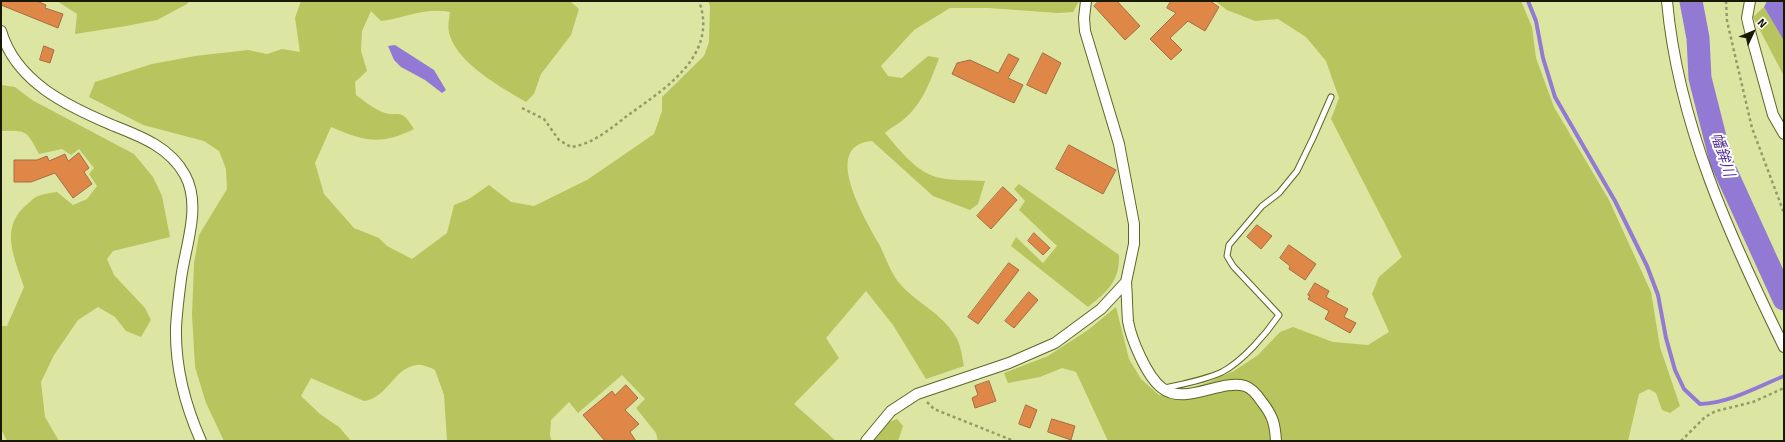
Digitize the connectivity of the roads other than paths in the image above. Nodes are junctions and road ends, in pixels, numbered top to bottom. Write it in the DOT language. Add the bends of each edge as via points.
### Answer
graph roads {
  1 [pos="1086,1"];
  2 [pos="1667,1"];
  3 [pos="1750,1"];
  4 [pos="1,31"];
  5 [pos="1331,96"];
  6 [pos="1784,134"];
  7 [pos="1126,282"];
  8 [pos="1784,347"];
  9 [pos="1162,389"];
  10 [pos="201,441"];
  11 [pos="866,441"];
  12 [pos="1276,441"];
  1 -- 7 [label="street" via="1085,31 1119,144 1134,224 1134,244"];
  2 -- 8 [label="street" via="1679,77 1699,149 1739,256"];
  3 -- 6 [label="street" via="1747,18 1751,35 1773,115"];
  4 -- 10 [label="street" via="14,58 42,89 65,103 143,137 168,153 179,164 186,177 192,206 176,327 181,384"];
  5 -- 9 [label="lane" via="1297,171 1279,193 1262,206 1229,245 1227,256 1233,266 1279,315 1268,330 1222,372"];
  7 -- 9 [label="street" via="1128,323 1144,364"];
  7 -- 11 [label="street" via="1101,309 1055,343 1009,363 917,394 891,411"];
  9 -- 12 [label="street" via="1185,394 1235,385 1246,386 1256,394 1275,422"];
}
